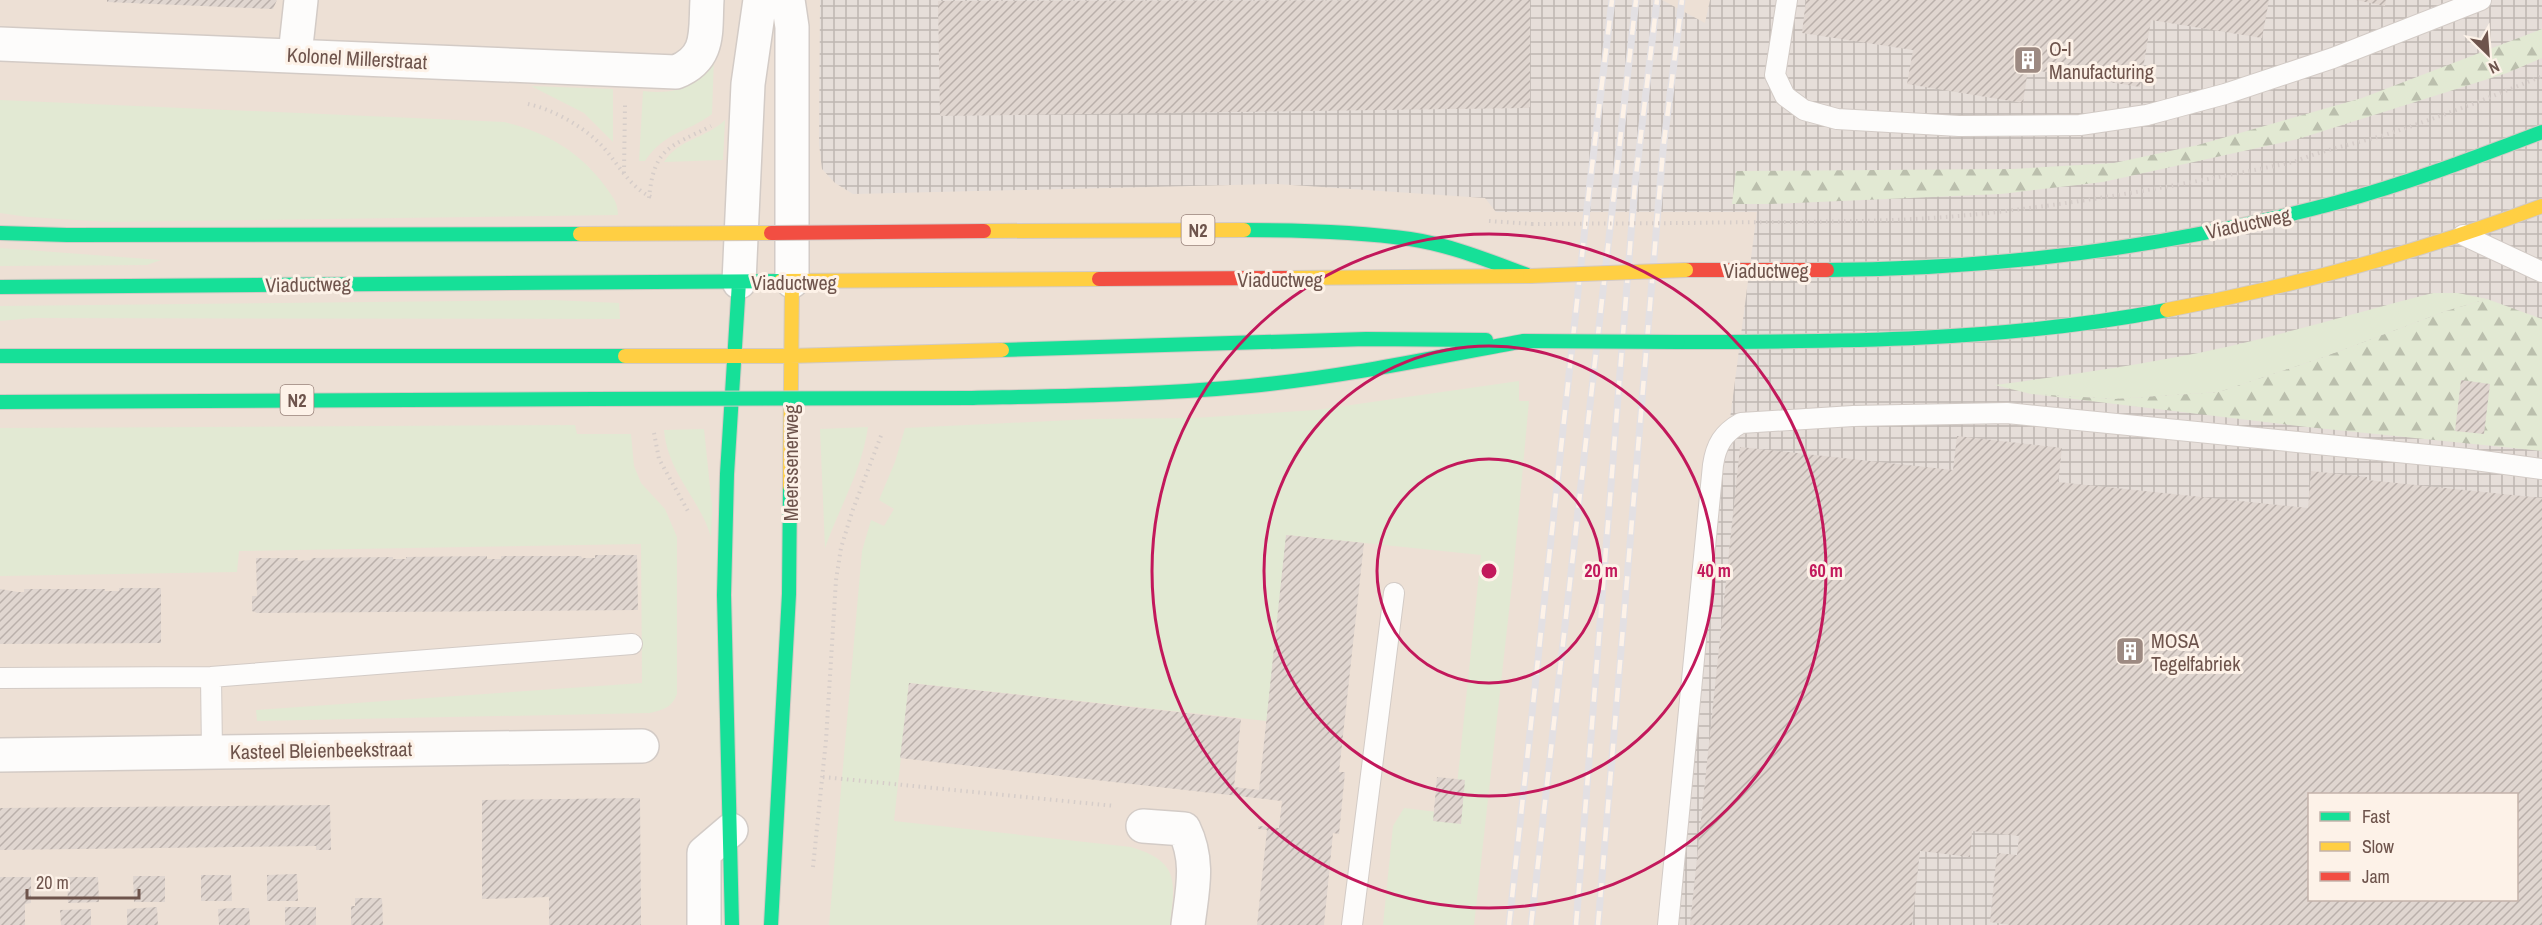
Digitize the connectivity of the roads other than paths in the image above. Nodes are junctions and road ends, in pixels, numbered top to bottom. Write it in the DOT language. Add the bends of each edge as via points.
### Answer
graph roads {
  1 [pos="301,0"];
  2 [pos="707,0"];
  3 [pos="760,0"];
  4 [pos="788,0"];
  5 [pos="1787,0"];
  6 [pos="2481,0"];
  7 [pos="0,44"];
  8 [pos="295,55"];
  9 [pos="2542,132"];
  10 [pos="2542,206"];
  11 [pos="0,233"];
  12 [pos="2463,235"];
  13 [pos="2542,272"];
  14 [pos="1530,276"];
  15 [pos="792,281"];
  16 [pos="740,282"];
  17 [pos="0,287"];
  18 [pos="1524,341"];
  19 [pos="0,356"];
  20 [pos="735,356"];
  21 [pos="790,356"];
  22 [pos="0,402"];
  23 [pos="2542,469"];
  24 [pos="1394,593"];
  25 [pos="632,644"];
  26 [pos="211,677"];
  27 [pos="0,678"];
  28 [pos="642,746"];
  29 [pos="213,752"];
  30 [pos="0,755"];
  31 [pos="1143,826"];
  32 [pos="731,830"];
  33 [pos="704,925"];
  34 [pos="732,925"];
  35 [pos="771,925"];
  36 [pos="1188,925"];
  37 [pos="1352,925"];
  38 [pos="1668,925"];
  1 -- 8 [label="street"];
  2 -- 8 [label="street, Kolonel Millerstraat" via="704,48 687,67 676,72"];
  3 -- 16 [label="street" via="748,84"];
  4 -- 15 [label="street, Meerssenerweg" via="792,27"];
  5 -- 6 [label="lane" via="1775,75 1785,96 1804,110 1837,118 1992,126 2080,125 2147,115 2333,58"];
  7 -- 8 [label="street, Kolonel Millerstraat"];
  9 -- 14 [label="main road, Viaductweg, bridge" via="2364,195 2216,231 2134,245 1980,264"];
  10 -- 12 [label="main road"];
  11 -- 14 [label="main road, N2, bridge" via="1304,230 1412,239"];
  12 -- 13 [label="lane"];
  12 -- 18 [label="main road, bridge" via="2265,291 2182,309 2058,327 1910,340"];
  14 -- 15 [label="main road, Viaductweg"];
  15 -- 16 [label="main road, Viaductweg"];
  15 -- 21 [label="main road, Meerssenerweg"];
  16 -- 17 [label="main road, Viaductweg"];
  16 -- 20 [label="main road"];
  18 -- 21 [label="main road" via="1344,339"];
  18 -- 22 [label="main road, N2, bridge" via="1365,370 1151,395"];
  19 -- 20 [label="main road"];
  20 -- 21 [label="main road"];
  20 -- 32 [label="main road" via="724,595"];
  21 -- 35 [label="main road, Meerssenerweg" via="789,594"];
  23 -- 38 [label="lane" via="2007,413 1741,423 1720,440 1713,465"];
  24 -- 37 [label="lane"];
  25 -- 26 [label="lane"];
  26 -- 27 [label="lane"];
  26 -- 29 [label="lane"];
  28 -- 29 [label="street, Kasteel Bleienbeekstraat"];
  29 -- 30 [label="street, Kasteel Bleienbeekstraat"];
  31 -- 36 [label="street" via="1185,829 1195,862"];
  32 -- 33 [label="street" via="704,853"];
  32 -- 34 [label="main road"];
}
